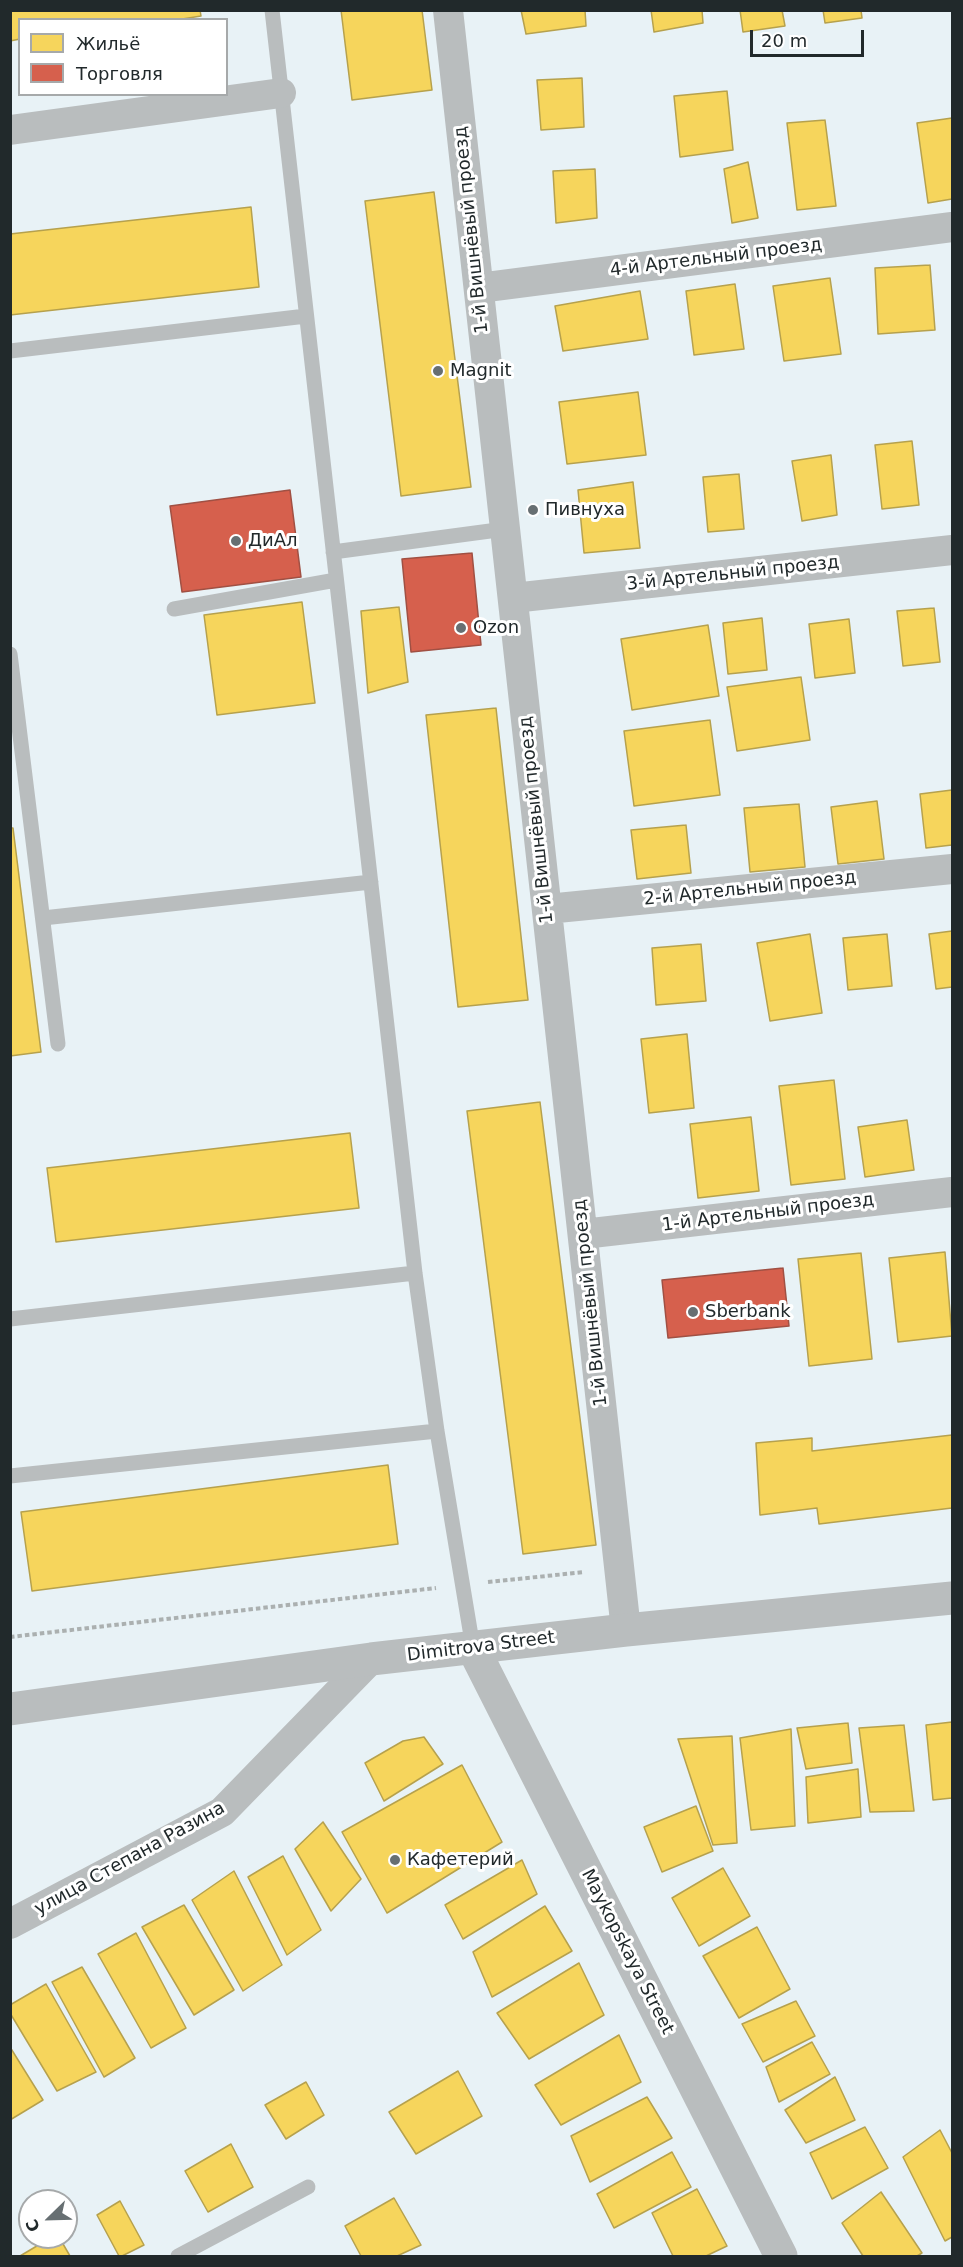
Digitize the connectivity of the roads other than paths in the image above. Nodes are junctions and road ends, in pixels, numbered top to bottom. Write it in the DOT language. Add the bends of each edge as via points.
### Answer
graph roads {
  1 [pos="272,10"];
  2 [pos="448,10"];
  3 [pos="281,93"];
  4 [pos="10,130"];
  5 [pos="952,227"];
  6 [pos="479,288"];
  7 [pos="306,316"];
  8 [pos="10,351"];
  9 [pos="505,529"];
  10 [pos="952,550"];
  11 [pos="333,552"];
  12 [pos="336,580"];
  13 [pos="513,598"];
  14 [pos="174,609"];
  15 [pos="10,654"];
  16 [pos="952,869"];
  17 [pos="371,882"];
  18 [pos="547,909"];
  19 [pos="43,918"];
  20 [pos="58,1044"];
  21 [pos="952,1192"];
  22 [pos="583,1234"];
  23 [pos="415,1273"];
  24 [pos="10,1319"];
  25 [pos="437,1431"];
  26 [pos="10,1476"];
  27 [pos="952,1598"];
  28 [pos="626,1630"];
  29 [pos="473,1648"];
  30 [pos="371,1659"];
  31 [pos="10,1710"];
  32 [pos="10,1924"];
  33 [pos="308,2187"];
  34 [pos="178,2256"];
  35 [pos="781,2256"];
  1 -- 3 [label="lane"];
  2 -- 6 [label="street, 1-й Вишнёвый проезд"];
  3 -- 4 [label="street"];
  3 -- 7 [label="lane"];
  5 -- 6 [label="street, 4-й Артельный проезд"];
  6 -- 9 [label="street, 1-й Вишнёвый проезд"];
  7 -- 8 [label="lane"];
  7 -- 11 [label="lane"];
  9 -- 11 [label="lane"];
  9 -- 13 [label="street, 1-й Вишнёвый проезд"];
  10 -- 13 [label="street, 3-й Артельный проезд"];
  11 -- 12 [label="lane"];
  12 -- 14 [label="lane"];
  12 -- 17 [label="lane"];
  13 -- 18 [label="street, 1-й Вишнёвый проезд"];
  15 -- 19 [label="lane"];
  16 -- 18 [label="street, 2-й Артельный проезд"];
  17 -- 19 [label="lane"];
  17 -- 23 [label="lane"];
  18 -- 22 [label="street, 1-й Вишнёвый проезд"];
  19 -- 20 [label="lane"];
  21 -- 22 [label="street, 1-й Артельный проезд"];
  22 -- 28 [label="street, 1-й Вишнёвый проезд"];
  23 -- 24 [label="lane"];
  23 -- 25 [label="lane"];
  25 -- 26 [label="lane"];
  25 -- 29 [label="lane"];
  27 -- 28 [label="street, Dimitrova Street"];
  28 -- 29 [label="street, Dimitrova Street"];
  29 -- 30 [label="street, Dimitrova Street"];
  29 -- 35 [label="street, Maykopskaya Street"];
  30 -- 31 [label="street, Dimitrova Street"];
  30 -- 32 [label="street, улица Степана Разина" via="222,1812"];
  33 -- 34 [label="lane"];
}
